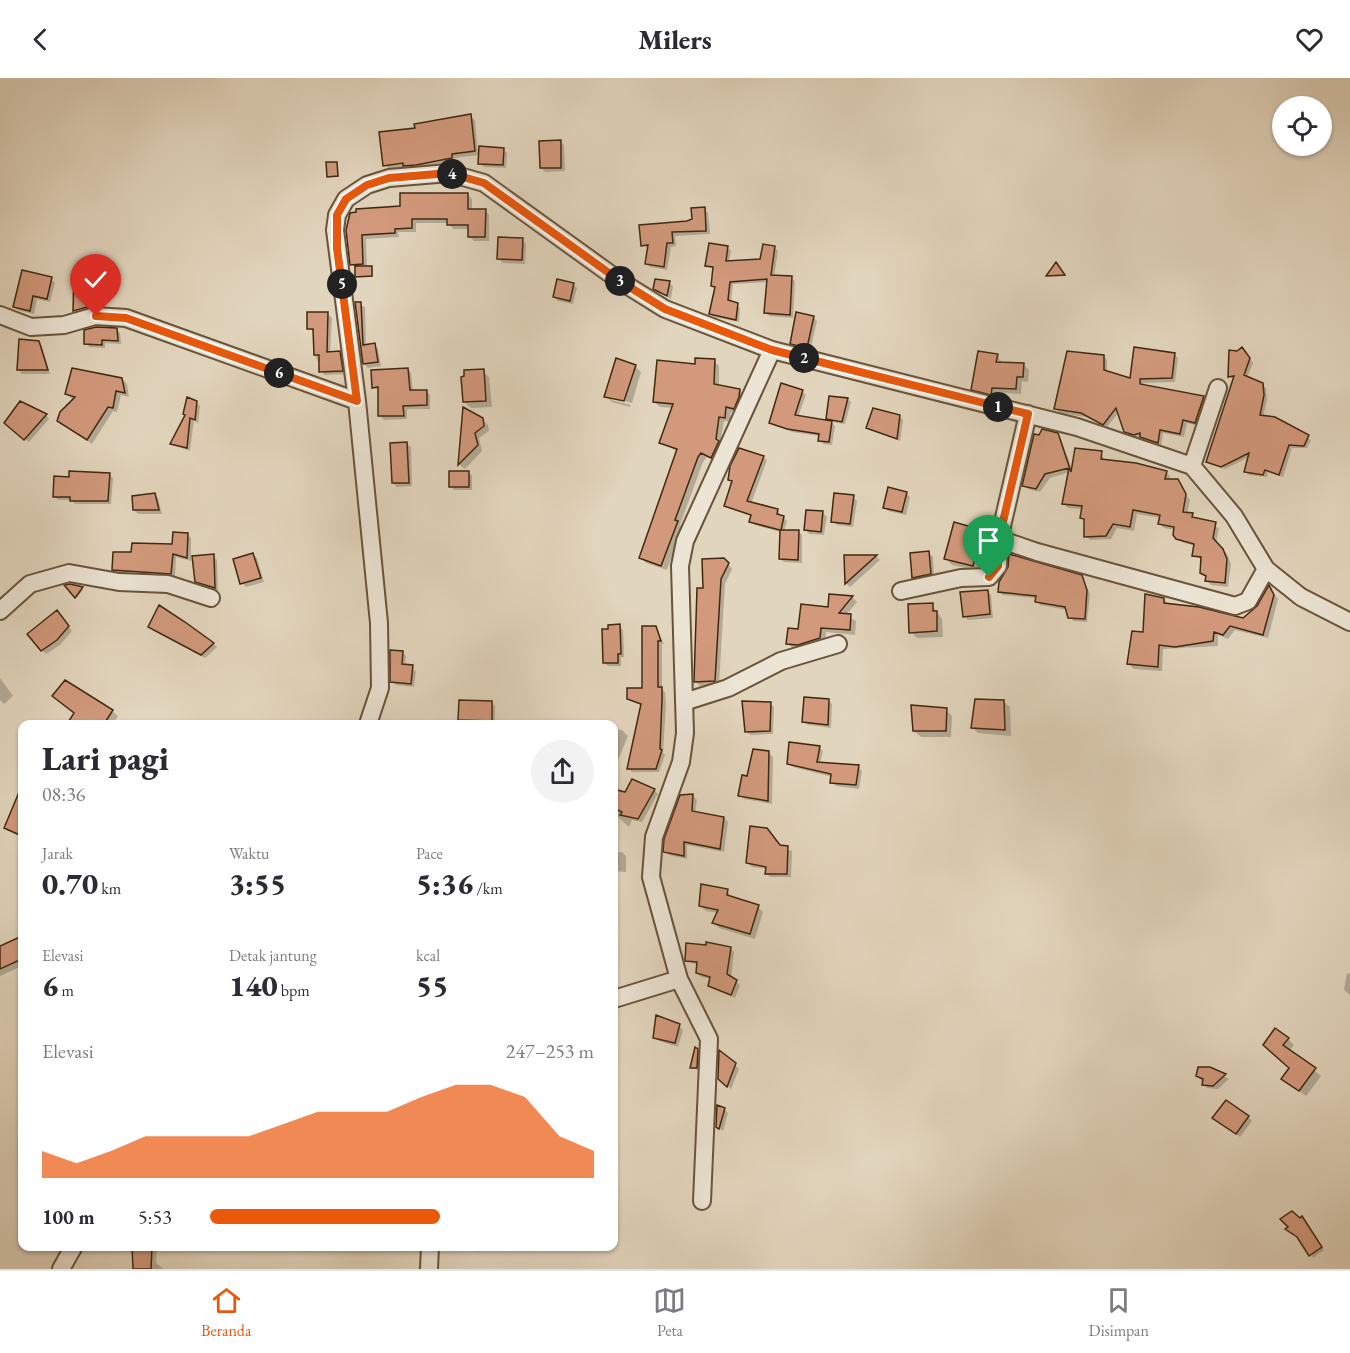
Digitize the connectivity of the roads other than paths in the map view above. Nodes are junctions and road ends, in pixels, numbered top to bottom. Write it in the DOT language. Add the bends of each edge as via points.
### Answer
graph roads {
  1 [pos="0,315"];
  2 [pos="772,350"];
  3 [pos="1218,388"];
  4 [pos="357,401"];
  5 [pos="1028,414"];
  6 [pos="1192,465"];
  7 [pos="999,539"];
  8 [pos="1266,569"];
  9 [pos="901,591"];
  10 [pos="211,598"];
  11 [pos="0,611"];
  12 [pos="1350,622"];
  13 [pos="838,644"];
  14 [pos="684,702"];
  15 [pos="369,720"];
  16 [pos="679,979"];
  17 [pos="618,998"];
  18 [pos="702,1201"];
  19 [pos="71,1251"];
  20 [pos="430,1251"];
  21 [pos="61,1269"];
  22 [pos="429,1269"];
  1 -- 4 [label="street" via="31,327 64,325 96,316 126,318"];
  2 -- 4 [label="street" via="665,309 484,183 449,173 389,178 367,185 346,199 337,215 337,248"];
  2 -- 5 [label="street"];
  2 -- 14 [label="street" via="685,541 680,566"];
  3 -- 6 [label="street"];
  4 -- 15 [label="street" via="379,623 380,688"];
  5 -- 6 [label="street" via="1077,426"];
  5 -- 7 [label="street"];
  6 -- 8 [label="street" via="1234,516"];
  7 -- 8 [label="street" via="1235,606 1248,601"];
  7 -- 9 [label="street" via="998,566 989,577 961,578"];
  8 -- 12 [label="street" via="1302,597"];
  10 -- 11 [label="street" via="168,584 119,582 69,573 30,584"];
  13 -- 14 [label="street" via="781,661 728,688"];
  14 -- 16 [label="street" via="681,762 654,837 651,877"];
  16 -- 17 [label="street"];
  16 -- 18 [label="street" via="709,1039"];
  19 -- 21 [label="street"];
  20 -- 22 [label="street"];
}
